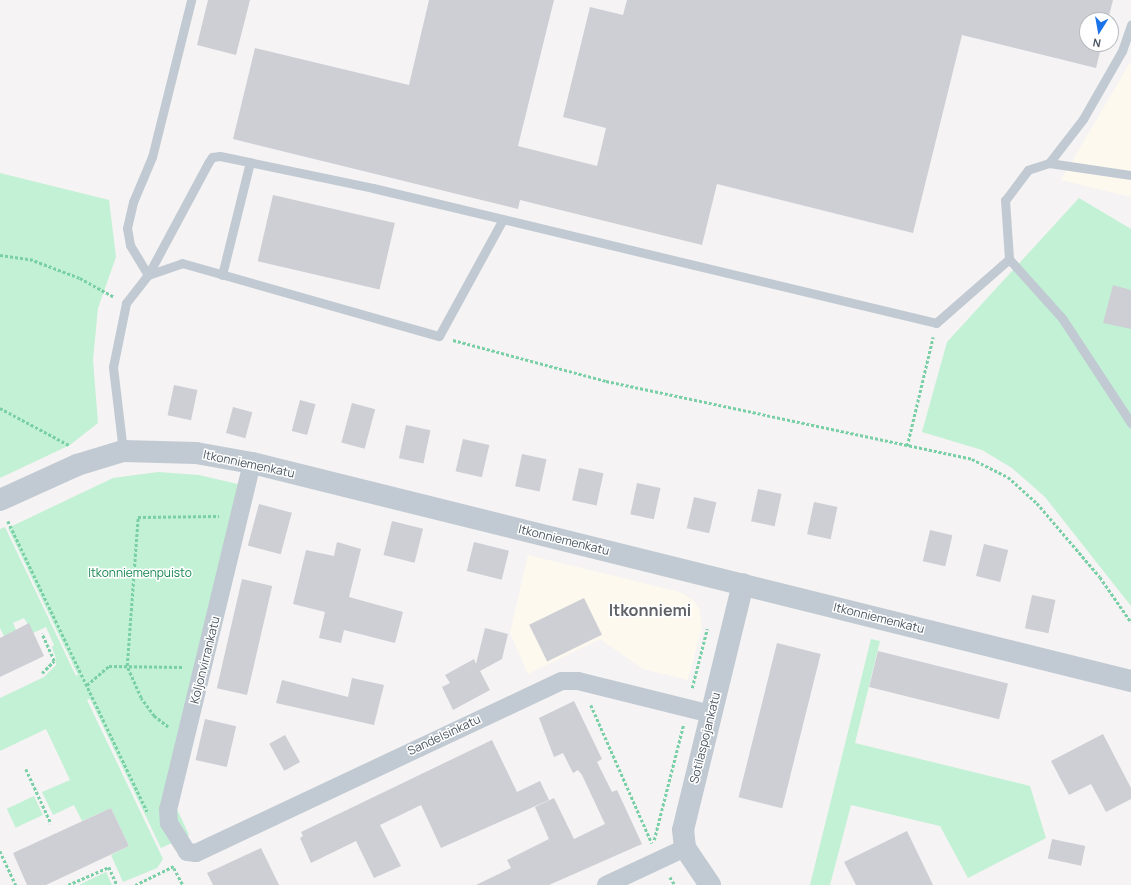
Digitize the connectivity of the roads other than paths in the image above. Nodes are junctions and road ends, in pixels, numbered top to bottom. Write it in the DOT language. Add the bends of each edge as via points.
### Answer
graph roads {
  1 [pos="191,0"];
  2 [pos="1131,25"];
  3 [pos="250,162"];
  4 [pos="1049,163"];
  5 [pos="1131,175"];
  6 [pos="503,219"];
  7 [pos="1009,259"];
  8 [pos="148,275"];
  9 [pos="222,275"];
  10 [pos="1131,423"];
  11 [pos="123,451"];
  12 [pos="252,463"];
  13 [pos="0,500"];
  14 [pos="743,584"];
  15 [pos="1131,681"];
  16 [pos="711,714"];
  17 [pos="685,848"];
  18 [pos="187,852"];
  19 [pos="606,885"];
  20 [pos="710,885"];
  1 -- 8 [label="lane" via="152,157 133,202 127,228 130,245"];
  2 -- 4 [label="lane" via="1122,52 1083,119"];
  3 -- 6 [label="lane"];
  3 -- 8 [label="lane" via="212,157"];
  3 -- 9 [label="lane"];
  4 -- 5 [label="lane"];
  4 -- 7 [label="lane" via="1028,170 1004,200"];
  6 -- 7 [label="lane" via="936,323"];
  6 -- 9 [label="lane" via="439,336"];
  7 -- 10 [label="lane" via="1062,318"];
  8 -- 9 [label="lane" via="182,263"];
  8 -- 11 [label="lane" via="126,303 113,367"];
  11 -- 12 [label="street, Itkonniemenkatu" via="196,453"];
  11 -- 13 [label="street, Itkonniemenkatu" via="77,465"];
  12 -- 14 [label="street, Itkonniemenkatu"];
  12 -- 18 [label="street, Koljonvirrankatu" via="168,810 169,822"];
  14 -- 15 [label="street, Itkonniemenkatu"];
  14 -- 16 [label="street, Sotilaspojankatu"];
  16 -- 17 [label="street, Sotilaspojankatu" via="683,830"];
  16 -- 18 [label="street, Sandelsinkatu" via="590,684 562,681 196,853"];
  17 -- 19 [label="street"];
  17 -- 20 [label="street, Sotilaspojankatu"];
}
